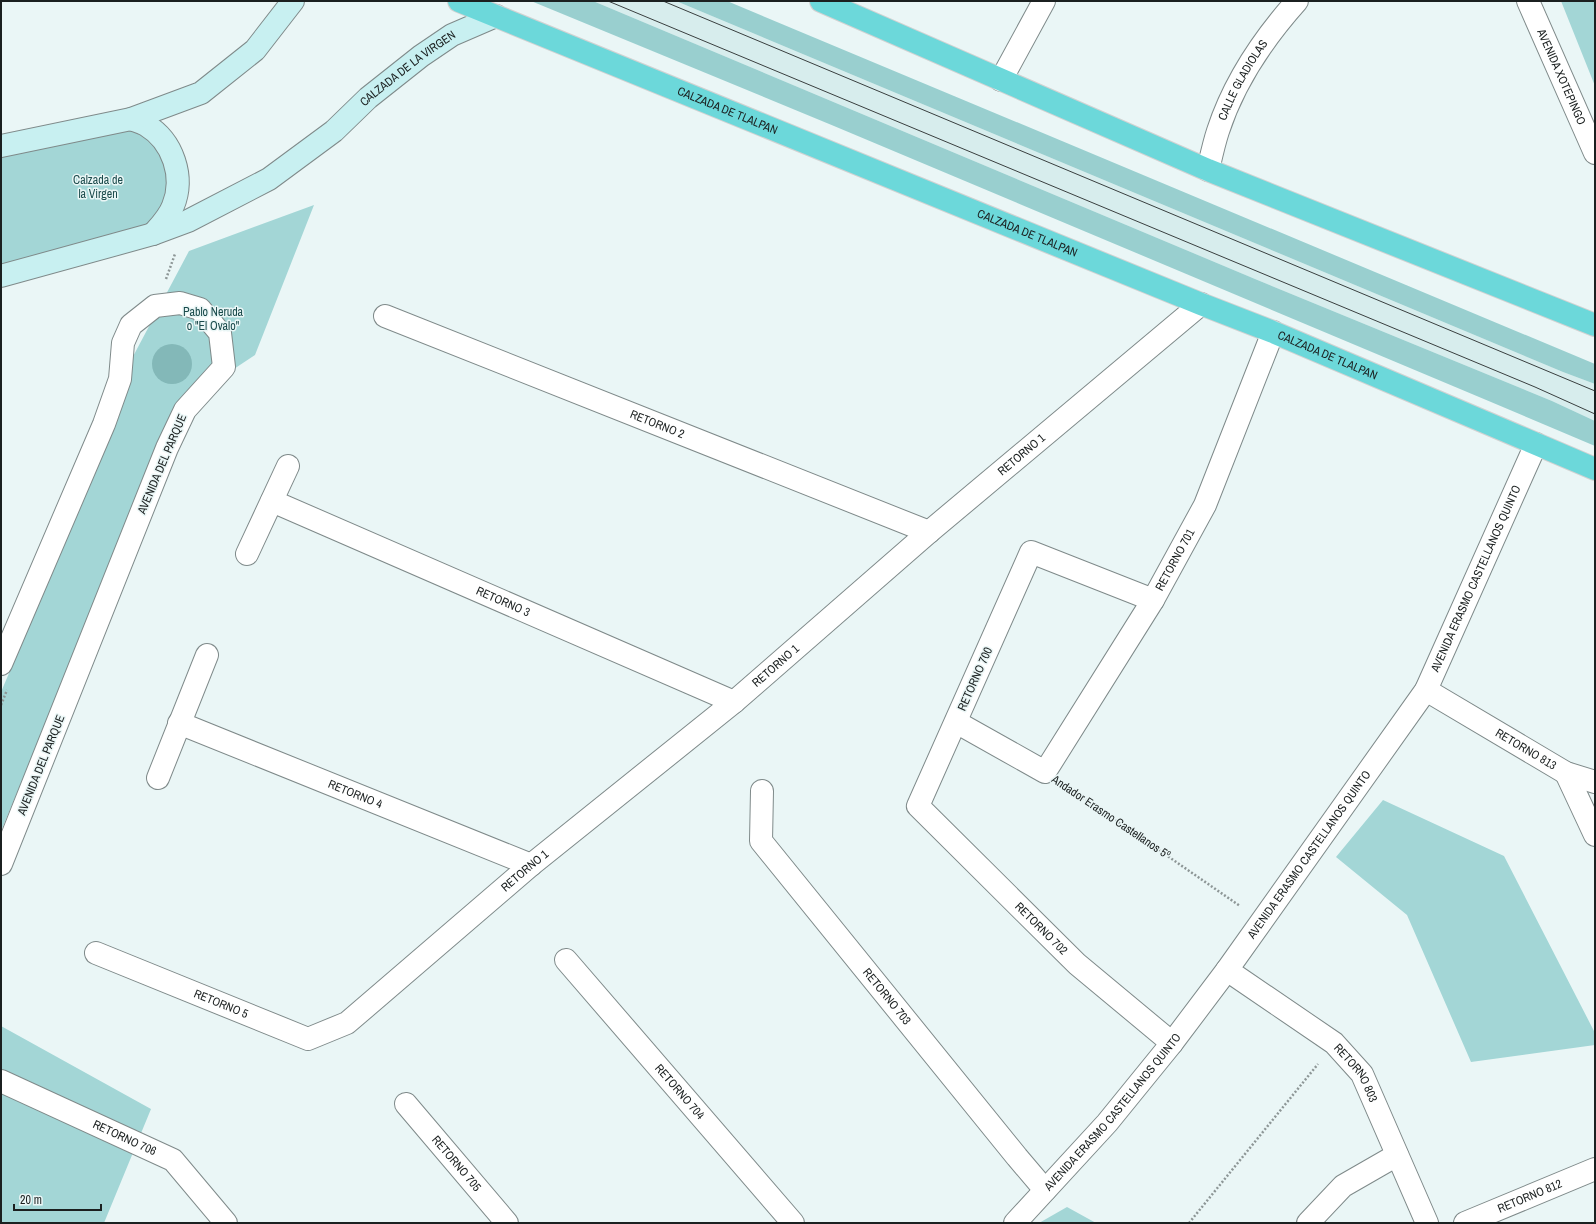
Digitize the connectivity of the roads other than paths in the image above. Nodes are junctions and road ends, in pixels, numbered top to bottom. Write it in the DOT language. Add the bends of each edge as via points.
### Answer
graph roads {
  1 [pos="293,1"];
  2 [pos="459,1"];
  3 [pos="821,1"];
  4 [pos="1044,1"];
  5 [pos="1297,1"];
  6 [pos="1528,1"];
  7 [pos="496,16"];
  8 [pos="1001,80"];
  9 [pos="131,118"];
  10 [pos="1,146"];
  11 [pos="1595,153"];
  12 [pos="1208,170"];
  13 [pos="153,234"];
  14 [pos="1,276"];
  15 [pos="1201,304"];
  16 [pos="385,316"];
  17 [pos="1595,325"];
  18 [pos="1272,332"];
  19 [pos="1536,444"];
  20 [pos="288,466"];
  21 [pos="1595,469"];
  22 [pos="272,501"];
  23 [pos="929,532"];
  24 [pos="248,554"];
  25 [pos="1153,600"];
  26 [pos="207,655"];
  27 [pos="6,673"];
  28 [pos="1426,690"];
  29 [pos="734,702"];
  30 [pos="956,722"];
  31 [pos="179,723"];
  32 [pos="1045,772"];
  33 [pos="1566,773"];
  34 [pos="158,778"];
  35 [pos="1595,782"];
  36 [pos="762,791"];
  37 [pos="918,806"];
  38 [pos="1595,835"];
  39 [pos="1,864"];
  40 [pos="531,865"];
  41 [pos="96,953"];
  42 [pos="566,960"];
  43 [pos="1226,970"];
  44 [pos="347,1023"];
  45 [pos="1172,1043"];
  46 [pos="1,1081"];
  47 [pos="406,1104"];
  48 [pos="1397,1155"];
  49 [pos="1595,1169"];
  50 [pos="1045,1190"];
  51 [pos="226,1223"];
  52 [pos="508,1223"];
  53 [pos="793,1223"];
  54 [pos="1015,1223"];
  55 [pos="1308,1223"];
  56 [pos="1427,1223"];
  57 [pos="1465,1223"];
  1 -- 9 [label="main road" via="255,50 201,93"];
  2 -- 7 [label="highway, CALZADA DE TLALPAN"];
  3 -- 8 [label="highway"];
  4 -- 8 [label="street"];
  5 -- 12 [label="street, CALLE GLADIOLAS" via="1257,52 1233,94 1218,131"];
  6 -- 11 [label="street, AVENIDA XOTEPINGO"];
  7 -- 13 [label="main road, CALZADA DE LA VIRGEN" via="452,35 421,56 368,98 334,132 269,179 188,221"];
  7 -- 15 [label="highway, CALZADA DE TLALPAN"];
  8 -- 12 [label="highway"];
  9 -- 10 [label="main road"];
  9 -- 13 [label="main road" via="146,125 167,145 178,174 178,191 173,207 165,222"];
  12 -- 17 [label="highway"];
  13 -- 14 [label="main road, CALZADA DE LA VIRGEN"];
  15 -- 18 [label="highway, CALZADA DE TLALPAN"];
  15 -- 23 [label="street, RETORNO 1"];
  16 -- 23 [label="street, RETORNO 2"];
  18 -- 19 [label="highway, CALZADA DE TLALPAN"];
  18 -- 25 [label="street, RETORNO 701" via="1205,505"];
  19 -- 21 [label="highway, CALZADA DE TLALPAN"];
  19 -- 28 [label="street, AVENIDA ERASMO CASTELLANOS QUINTO"];
  20 -- 22 [label="street"];
  22 -- 24 [label="street"];
  22 -- 29 [label="street, RETORNO 3"];
  23 -- 29 [label="street, RETORNO 1"];
  25 -- 30 [label="street, RETORNO 700" via="1031,552"];
  25 -- 32 [label="street, RETORNO 701"];
  26 -- 31 [label="street"];
  27 -- 39 [label="street, AVENIDA DEL PARQUE" via="104,424 120,378 123,343 131,325 155,306 180,303 200,310 220,333 224,367 185,410 167,448"];
  28 -- 33 [label="street, RETORNO 813"];
  28 -- 43 [label="street, AVENIDA ERASMO CASTELLANOS QUINTO"];
  29 -- 40 [label="street, RETORNO 1"];
  30 -- 32 [label="street, Andador Erasmo Castellanos 5º"];
  30 -- 37 [label="street, RETORNO 700"];
  31 -- 34 [label="street"];
  31 -- 40 [label="street, RETORNO 4"];
  33 -- 35 [label="street"];
  33 -- 38 [label="street, RETORNO 813"];
  36 -- 50 [label="street, RETORNO 703" via="761,842"];
  37 -- 45 [label="street, RETORNO 702" via="1077,964"];
  40 -- 44 [label="street, RETORNO 1"];
  41 -- 44 [label="street, RETORNO 5" via="308,1039"];
  42 -- 53 [label="street, RETORNO 704"];
  43 -- 45 [label="street, AVENIDA ERASMO CASTELLANOS QUINTO"];
  43 -- 48 [label="street, RETORNO 803" via="1334,1043 1362,1074"];
  45 -- 50 [label="street, AVENIDA ERASMO CASTELLANOS QUINTO" via="1107,1123"];
  46 -- 51 [label="street, RETORNO 706" via="174,1160"];
  47 -- 52 [label="street, RETORNO 705"];
  48 -- 55 [label="street" via="1344,1186"];
  48 -- 56 [label="street, RETORNO 803"];
  49 -- 57 [label="street, RETORNO 812"];
  50 -- 54 [label="street, AVENIDA ERASMO CASTELLANOS QUINTO"];
}
